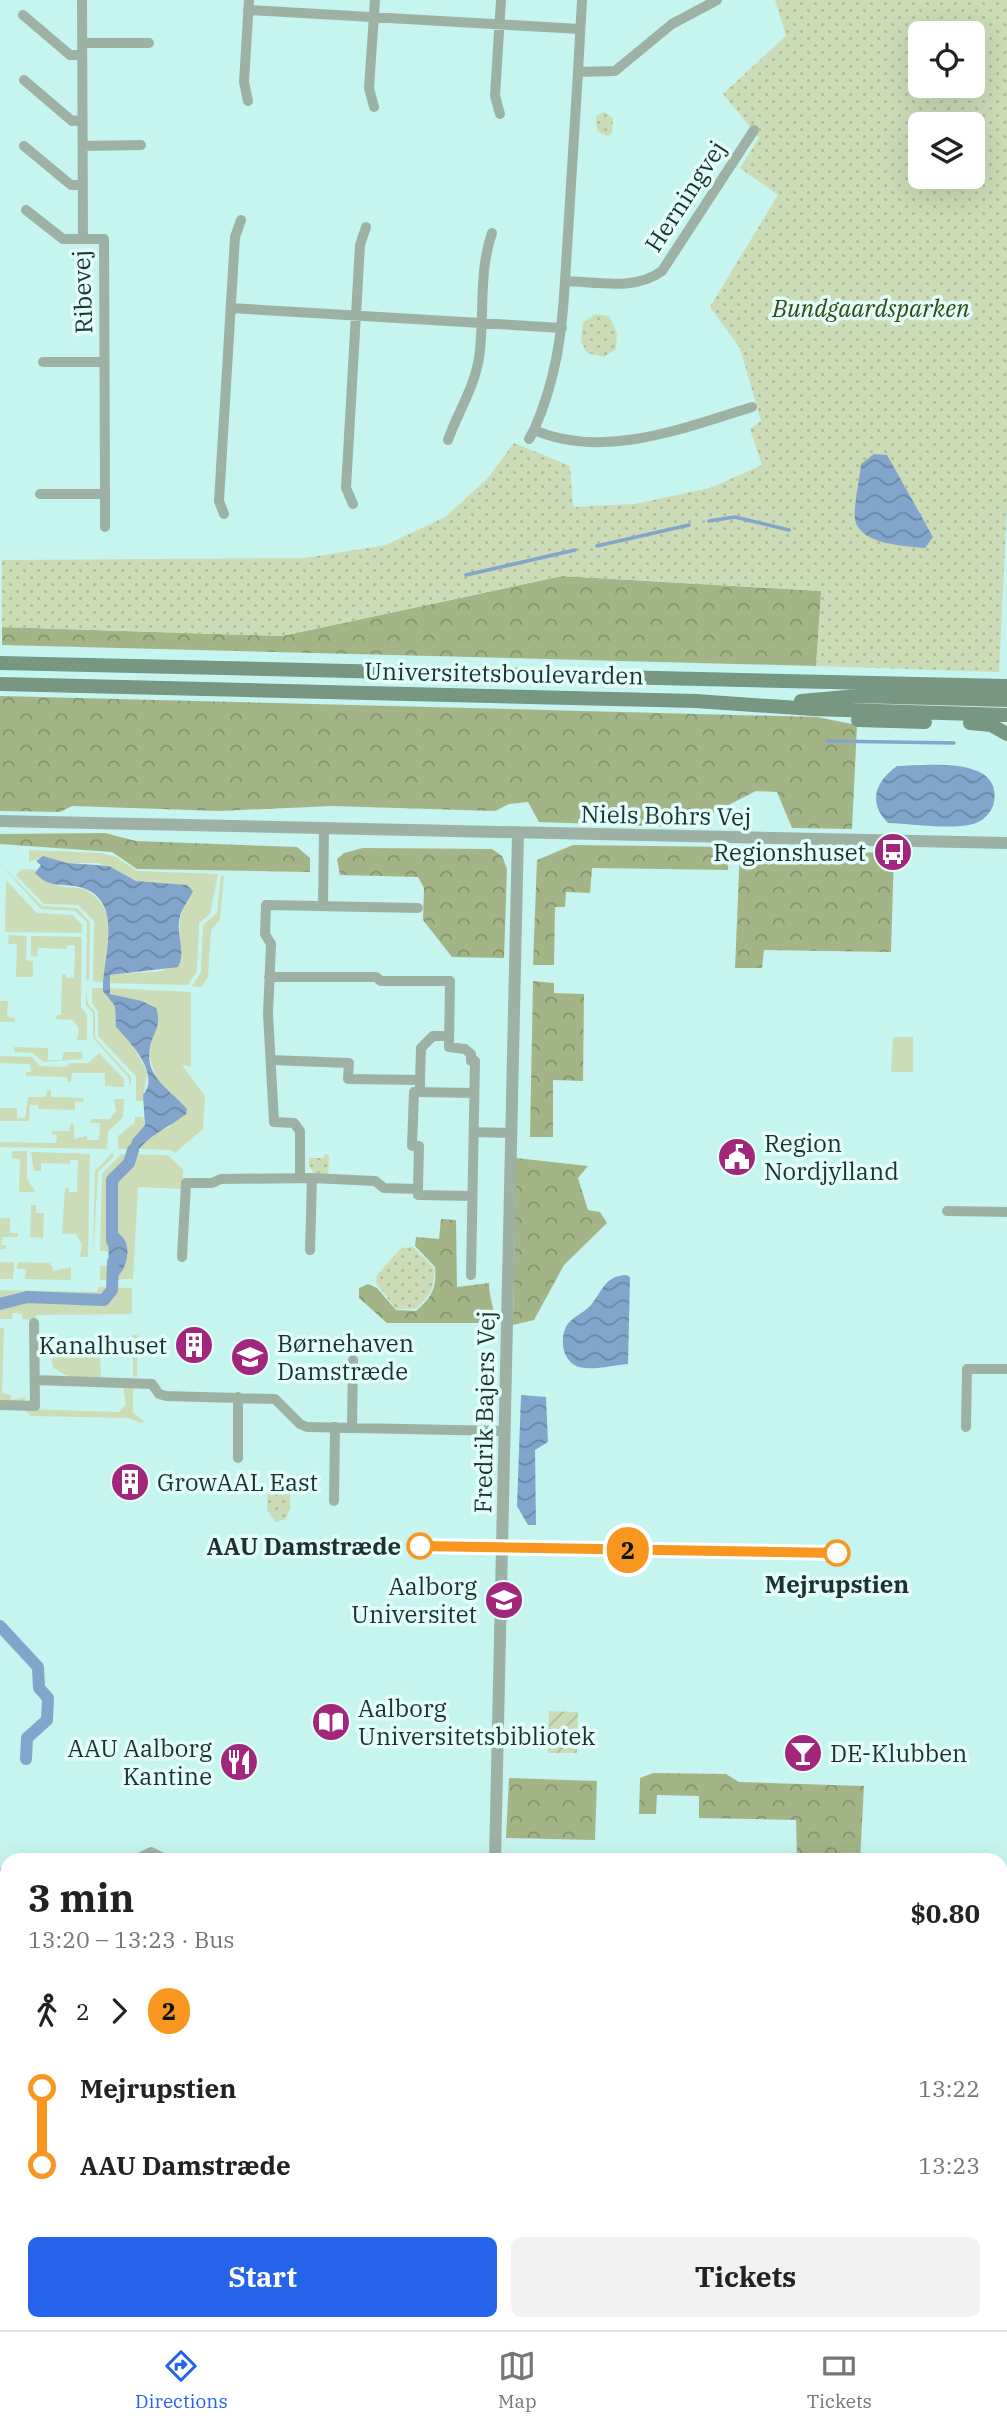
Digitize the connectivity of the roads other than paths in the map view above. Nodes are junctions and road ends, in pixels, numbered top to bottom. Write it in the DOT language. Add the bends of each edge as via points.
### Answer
graph roads {
  1 [pos="82,0"];
  2 [pos="375,0"];
  3 [pos="501,0"];
  4 [pos="582,0"];
  5 [pos="717,0"];
  6 [pos="249,5"];
  7 [pos="23,15"];
  8 [pos="374,16"];
  9 [pos="500,24"];
  10 [pos="580,29"];
  11 [pos="82,43"];
  12 [pos="149,43"];
  13 [pos="82,55"];
  14 [pos="578,72"];
  15 [pos="24,80"];
  16 [pos="248,101"];
  17 [pos="374,107"];
  18 [pos="499,114"];
  19 [pos="82,120"];
  20 [pos="754,130"];
  21 [pos="141,145"];
  22 [pos="24,146"];
  23 [pos="83,146"];
  24 [pos="83,184"];
  25 [pos="26,210"];
  26 [pos="241,220"];
  27 [pos="366,227"];
  28 [pos="492,233"];
  29 [pos="83,239"];
  30 [pos="565,281"];
  31 [pos="231,308"];
  32 [pos="356,316"];
  33 [pos="481,323"];
  34 [pos="562,328"];
  35 [pos="43,362"];
  36 [pos="104,362"];
  37 [pos="752,407"];
  38 [pos="448,440"];
  39 [pos="40,494"];
  40 [pos="105,494"];
  41 [pos="353,504"];
  42 [pos="224,514"];
  43 [pos="105,527"];
  44 [pos="0,663"];
  45 [pos="0,684"];
  46 [pos="1007,686"];
  47 [pos="1007,699"];
  48 [pos="754,704"];
  49 [pos="813,709"];
  50 [pos="1007,715"];
  51 [pos="1007,734"];
  52 [pos="0,821"];
  53 [pos="324,827"];
  54 [pos="518,832"];
  55 [pos="1007,843"];
  56 [pos="323,906"];
  57 [pos="418,908"];
  58 [pos="269,977"];
  59 [pos="449,1036"];
  60 [pos="271,1060"];
  61 [pos="420,1080"];
  62 [pos="420,1092"];
  63 [pos="474,1093"];
  64 [pos="474,1132"];
  65 [pos="512,1133"];
  66 [pos="300,1178"];
  67 [pos="312,1178"];
  68 [pos="418,1189"];
  69 [pos="472,1196"];
  70 [pos="947,1211"];
  71 [pos="1007,1212"];
  72 [pos="310,1250"];
  73 [pos="182,1257"];
  74 [pos="471,1275"];
  75 [pos="34,1323"];
  76 [pos="353,1360"];
  77 [pos="1007,1369"];
  78 [pos="35,1380"];
  79 [pos="239,1397"];
  80 [pos="0,1405"];
  81 [pos="335,1427"];
  82 [pos="352,1427"];
  83 [pos="965,1427"];
  84 [pos="504,1431"];
  85 [pos="238,1458"];
  86 [pos="334,1501"];
  87 [pos="495,1853"];
  1 -- 11 [label="street, Ribevej"];
  2 -- 8 [label="street"];
  3 -- 9 [label="street"];
  4 -- 10 [label="street"];
  5 -- 14 [label="street" via="672,23 615,71"];
  6 -- 8 [label="street"];
  6 -- 16 [label="street" via="244,82"];
  7 -- 13 [label="street" via="70,55"];
  8 -- 9 [label="street"];
  8 -- 17 [label="street" via="369,88"];
  9 -- 10 [label="street"];
  9 -- 18 [label="street" via="495,96"];
  10 -- 14 [label="street"];
  11 -- 12 [label="street"];
  11 -- 13 [label="street, Ribevej"];
  13 -- 19 [label="street, Ribevej"];
  14 -- 30 [label="street"];
  15 -- 19 [label="street" via="72,121"];
  19 -- 23 [label="street, Ribevej"];
  20 -- 30 [label="street, Herningvej" via="662,271 628,284"];
  21 -- 23 [label="street"];
  22 -- 24 [label="street" via="71,184"];
  23 -- 24 [label="street, Ribevej"];
  24 -- 29 [label="street, Ribevej"];
  25 -- 29 [label="street, Ribevej" via="63,239"];
  26 -- 31 [label="street" via="235,237"];
  27 -- 32 [label="street" via="360,245"];
  28 -- 33 [label="street" via="486,252"];
  29 -- 36 [label="street, Ribevej" via="104,239"];
  30 -- 34 [label="street"];
  31 -- 32 [label="street"];
  31 -- 42 [label="street" via="219,501"];
  32 -- 33 [label="street"];
  32 -- 41 [label="street" via="346,488"];
  33 -- 34 [label="street"];
  33 -- 38 [label="street" via="473,381"];
  34 -- 37 [label="street" via="554,379 531,435 577,443 610,442 682,429"];
  35 -- 36 [label="street, Ribevej"];
  36 -- 40 [label="street, Ribevej"];
  39 -- 40 [label="street"];
  40 -- 43 [label="street, Ribevej"];
  44 -- 46 [label="main road, Universitetsboulevarden"];
  45 -- 48 [label="main road, Universitetsboulevarden"];
  47 -- 48 [label="main road" via="858,696"];
  48 -- 49 [label="main road, Universitetsboulevarden"];
  49 -- 50 [label="main road, Universitetsboulevarden"];
  49 -- 51 [label="main road" via="852,720 986,723"];
  52 -- 53 [label="street, Niels Bohrs Vej"];
  53 -- 54 [label="street, Niels Bohrs Vej"];
  53 -- 56 [label="street"];
  54 -- 55 [label="street, Niels Bohrs Vej"];
  54 -- 65 [label="street, Fredrik Bajers Vej"];
  56 -- 57 [label="street"];
  56 -- 58 [label="street" via="266,905"];
  58 -- 59 [label="street" via="450,981"];
  58 -- 60 [label="street"];
  59 -- 61 [label="street" via="433,1036 421,1048"];
  59 -- 63 [label="street, Fredrik Bajers Vej" via="450,1047 465,1049 475,1061"];
  60 -- 61 [label="street" via="349,1063 348,1079"];
  60 -- 66 [label="street" via="274,1122 294,1123 300,1131"];
  61 -- 62 [label="street"];
  62 -- 63 [label="street"];
  62 -- 68 [label="street" via="414,1092 412,1146 419,1146"];
  63 -- 64 [label="street, Fredrik Bajers Vej"];
  64 -- 65 [label="street"];
  64 -- 69 [label="street, Fredrik Bajers Vej"];
  65 -- 84 [label="street, Fredrik Bajers Vej"];
  66 -- 67 [label="street"];
  66 -- 73 [label="street" via="186,1183"];
  67 -- 68 [label="street" via="375,1181 384,1188"];
  67 -- 72 [label="street"];
  68 -- 69 [label="street" via="418,1195"];
  69 -- 74 [label="street, Fredrik Bajers Vej"];
  70 -- 71 [label="street"];
  75 -- 78 [label="street"];
  76 -- 82 [label="street"];
  77 -- 83 [label="street" via="967,1369"];
  78 -- 79 [label="street" via="152,1384 166,1396"];
  78 -- 80 [label="street" via="35,1406"];
  79 -- 81 [label="street" via="275,1399 300,1424"];
  79 -- 85 [label="street"];
  81 -- 82 [label="street"];
  81 -- 86 [label="street"];
  82 -- 84 [label="street"];
  84 -- 87 [label="street, Fredrik Bajers Vej"];
}
